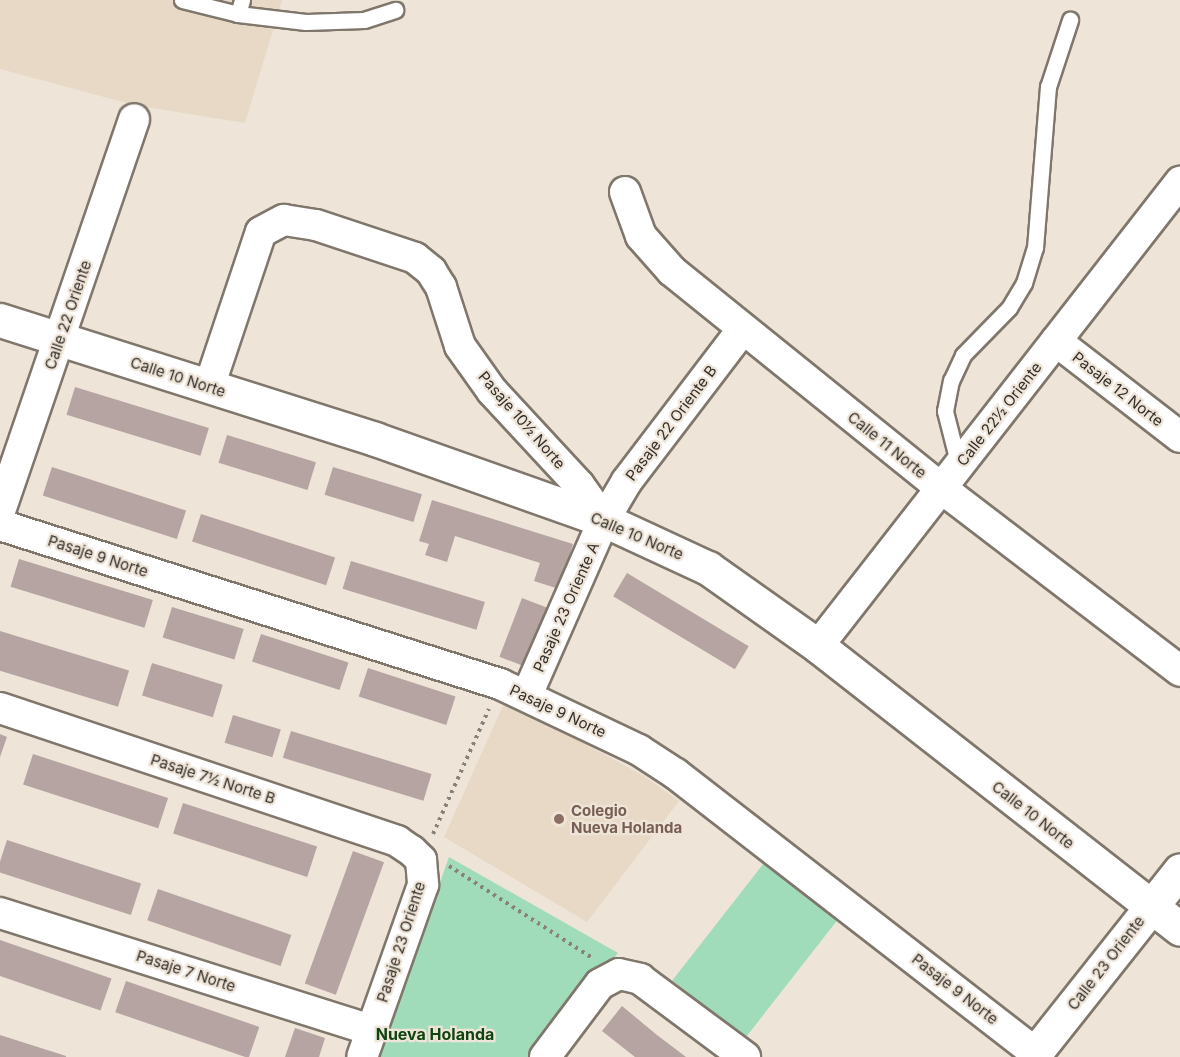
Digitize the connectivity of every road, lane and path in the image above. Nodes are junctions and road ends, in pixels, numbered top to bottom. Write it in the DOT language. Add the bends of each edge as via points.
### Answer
graph roads {
  1 [pos="182,0"];
  2 [pos="240,7"];
  3 [pos="395,10"];
  4 [pos="1070,20"];
  5 [pos="134,119"];
  6 [pos="625,192"];
  7 [pos="1175,197"];
  8 [pos="0,320"];
  9 [pos="744,329"];
  10 [pos="60,340"];
  11 [pos="1056,341"];
  12 [pos="209,387"];
  13 [pos="1180,437"];
  14 [pos="950,477"];
  15 [pos="0,511"];
  16 [pos="604,520"];
  17 [pos="0,525"];
  18 [pos="818,646"];
  19 [pos="1180,671"];
  20 [pos="514,689"];
  21 [pos="0,708"];
  22 [pos="423,855"];
  23 [pos="1180,870"];
  24 [pos="1151,907"];
  25 [pos="0,913"];
  26 [pos="1180,929"];
  27 [pos="619,974"];
  28 [pos="367,1044"];
  29 [pos="1034,1055"];
  30 [pos="545,1057"];
  31 [pos="745,1057"];
  1 -- 2 [label="lane"];
  2 -- 3 [label="lane" via="306,22 364,20"];
  4 -- 14 [label="lane" via="1048,87 1035,248 1024,283 1009,308 963,356 951,381 945,411"];
  5 -- 10 [label="street, Calle 22 Oriente"];
  6 -- 9 [label="street, Calle 11 Norte" via="641,236 660,261"];
  7 -- 11 [label="street, Calle 22½ Oriente"];
  8 -- 10 [label="street, Calle 10 Norte"];
  9 -- 14 [label="street, Calle 11 Norte"];
  9 -- 16 [label="street, Pasaje 22 Oriente B" via="645,453"];
  10 -- 12 [label="street, Calle 10 Norte"];
  10 -- 15 [label="street, Calle 22 Oriente"];
  11 -- 13 [label="street, Pasaje 12 Norte"];
  11 -- 14 [label="street, Calle 22½ Oriente"];
  12 -- 16 [label="street, Calle 10 Norte" via="375,439"];
  12 -- 16 [label="street, Pasaje 10½ Norte" via="261,232 275,222 293,219 415,258 431,271 441,288 460,346 492,391 579,485"];
  14 -- 18 [label="street, Calle 22½ Oriente"];
  14 -- 19 [label="street, Calle 11 Norte"];
  16 -- 18 [label="street, Calle 10 Norte" via="708,568"];
  16 -- 20 [label="street, Pasaje 23 Oriente A"];
  17 -- 20 [label="street, Pasaje 9 Norte"];
  18 -- 24 [label="street, Calle 10 Norte"];
  20 -- 22 [label="path"];
  20 -- 29 [label="street, Pasaje 9 Norte" via="639,750 676,774"];
  21 -- 22 [label="street, Pasaje 7½ Norte B" via="397,841"];
  22 -- 27 [label="path"];
  22 -- 28 [label="street, Pasaje 23 Oriente" via="423,885"];
  23 -- 24 [label="street, Calle 23 Oriente"];
  24 -- 26 [label="street, Calle 10 Norte"];
  24 -- 29 [label="street, Calle 23 Oriente"];
  25 -- 28 [label="street, Pasaje 7 Norte"];
  27 -- 30 [label="street" via="600,984"];
  27 -- 31 [label="street" via="640,979"];
}
